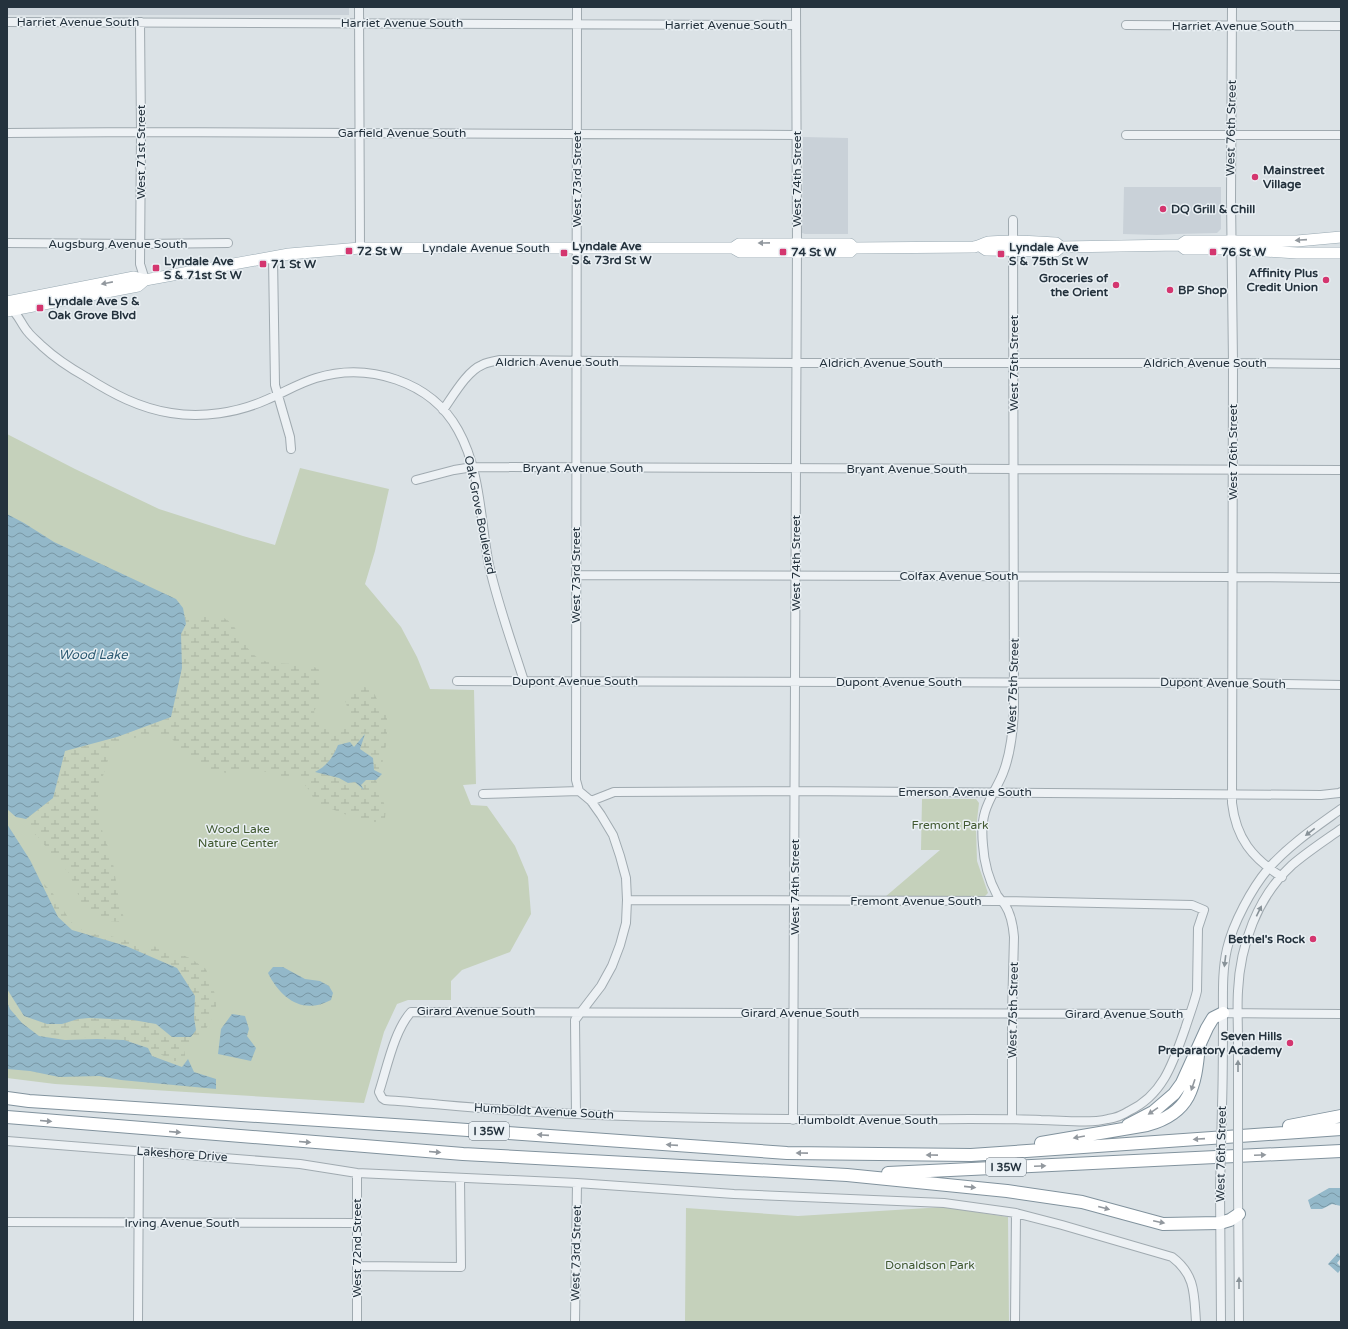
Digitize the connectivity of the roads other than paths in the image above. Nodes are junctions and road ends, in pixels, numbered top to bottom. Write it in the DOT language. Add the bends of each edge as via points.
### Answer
graph roads {
  1 [pos="359,7"];
  2 [pos="577,7"];
  3 [pos="796,7"];
  4 [pos="1232,7"];
  5 [pos="7,22"];
  6 [pos="140,22"];
  7 [pos="359,23"];
  8 [pos="578,24"];
  9 [pos="796,25"];
  10 [pos="1126,25"];
  11 [pos="1232,26"];
  12 [pos="1341,26"];
  13 [pos="141,132"];
  14 [pos="7,133"];
  15 [pos="360,133"];
  16 [pos="577,134"];
  17 [pos="796,135"];
  18 [pos="1126,135"];
  19 [pos="1232,135"];
  20 [pos="1341,135"];
  21 [pos="1013,220"];
  22 [pos="1341,237"];
  23 [pos="7,243"];
  24 [pos="228,243"];
  25 [pos="140,244"];
  26 [pos="1232,245"];
  27 [pos="1013,246"];
  28 [pos="360,248"];
  29 [pos="577,248"];
  30 [pos="797,248"];
  31 [pos="1341,253"];
  32 [pos="273,257"];
  33 [pos="145,280"];
  34 [pos="9,307"];
  35 [pos="577,361"];
  36 [pos="796,363"];
  37 [pos="1014,363"];
  38 [pos="1233,363"];
  39 [pos="1341,364"];
  40 [pos="278,395"];
  41 [pos="443,410"];
  42 [pos="291,449"];
  43 [pos="473,467"];
  44 [pos="577,468"];
  45 [pos="796,469"];
  46 [pos="1014,469"];
  47 [pos="1233,470"];
  48 [pos="1341,470"];
  49 [pos="416,480"];
  50 [pos="576,575"];
  51 [pos="796,575"];
  52 [pos="1014,576"];
  53 [pos="1232,577"];
  54 [pos="1341,578"];
  55 [pos="457,681"];
  56 [pos="524,681"];
  57 [pos="576,681"];
  58 [pos="795,681"];
  59 [pos="1014,682"];
  60 [pos="1232,683"];
  61 [pos="1341,685"];
  62 [pos="579,791"];
  63 [pos="795,791"];
  64 [pos="994,792"];
  65 [pos="1341,792"];
  66 [pos="483,794"];
  67 [pos="1232,794"];
  68 [pos="591,802"];
  69 [pos="1341,809"];
  70 [pos="1341,829"];
  71 [pos="1268,869"];
  72 [pos="1282,877"];
  73 [pos="627,900"];
  74 [pos="795,900"];
  75 [pos="1002,901"];
  76 [pos="1204,910"];
  77 [pos="581,1011"];
  78 [pos="794,1013"];
  79 [pos="1223,1013"];
  80 [pos="1238,1013"];
  81 [pos="1012,1014"];
  82 [pos="1190,1014"];
  83 [pos="1341,1014"];
  84 [pos="7,1098"];
  85 [pos="382,1098"];
  86 [pos="576,1114"];
  87 [pos="1341,1116"];
  88 [pos="7,1117"];
  89 [pos="1012,1119"];
  90 [pos="793,1120"];
  91 [pos="1341,1129"];
  92 [pos="1238,1136"];
  93 [pos="7,1141"];
  94 [pos="139,1151"];
  95 [pos="1340,1151"];
  96 [pos="971,1155"];
  97 [pos="357,1173"];
  98 [pos="847,1175"];
  99 [pos="460,1178"];
  100 [pos="576,1183"];
  101 [pos="1016,1213"];
  102 [pos="1239,1214"];
  103 [pos="7,1222"];
  104 [pos="138,1223"];
  105 [pos="357,1223"];
  106 [pos="1220,1223"];
  107 [pos="357,1266"];
  108 [pos="138,1322"];
  109 [pos="357,1322"];
  110 [pos="575,1322"];
  111 [pos="1015,1322"];
  112 [pos="1196,1322"];
  113 [pos="1221,1322"];
  114 [pos="1239,1322"];
  1 -- 7 [label="street"];
  2 -- 8 [label="street, West 73rd Street"];
  3 -- 9 [label="street, West 74th Street"];
  4 -- 11 [label="street, West 76th Street"];
  5 -- 6 [label="street, Harriet Avenue South"];
  6 -- 7 [label="street, Harriet Avenue South"];
  6 -- 13 [label="street, West 71st Street"];
  7 -- 8 [label="street, Harriet Avenue South"];
  7 -- 15 [label="street"];
  8 -- 9 [label="street, Harriet Avenue South"];
  8 -- 16 [label="street, West 73rd Street"];
  9 -- 17 [label="street, West 74th Street"];
  10 -- 11 [label="street, Harriet Avenue South"];
  11 -- 12 [label="street, Harriet Avenue South"];
  11 -- 19 [label="street, West 76th Street"];
  13 -- 14 [label="street, Garfield Avenue South"];
  13 -- 15 [label="street, Garfield Avenue South"];
  13 -- 25 [label="street, West 71st Street"];
  15 -- 16 [label="street, Garfield Avenue South"];
  15 -- 28 [label="street"];
  16 -- 17 [label="street, Garfield Avenue South"];
  16 -- 29 [label="street, West 73rd Street"];
  17 -- 30 [label="street, West 74th Street"];
  18 -- 19 [label="street"];
  19 -- 20 [label="street"];
  19 -- 26 [label="street, West 76th Street"];
  21 -- 27 [label="street, West 75th Street"];
  22 -- 26 [label="main road, Lyndale Avenue South, one-way"];
  23 -- 25 [label="street, Augsburg Avenue South"];
  24 -- 25 [label="street, Augsburg Avenue South"];
  25 -- 33 [label="street, West 71st Street" via="140,264"];
  26 -- 27 [label="main road, Lyndale Avenue South" via="1185,249 1180,245 1061,247 1056,243"];
  26 -- 31 [label="main road, Lyndale Avenue South" via="1297,253"];
  26 -- 38 [label="street, West 76th Street"];
  27 -- 30 [label="main road, Lyndale Avenue South" via="986,250 980,246 854,248 850,252"];
  27 -- 37 [label="street, West 75th Street"];
  28 -- 29 [label="main road, Lyndale Avenue South"];
  28 -- 32 [label="main road, Lyndale Avenue South"];
  29 -- 30 [label="main road, Lyndale Avenue South" via="733,248 739,244"];
  29 -- 35 [label="street, West 73rd Street"];
  30 -- 36 [label="street, West 74th Street"];
  32 -- 33 [label="main road, Lyndale Avenue South"];
  32 -- 40 [label="street" via="274,385"];
  33 -- 34 [label="main road, Lyndale Avenue South" via="138,286"];
  34 -- 40 [label="street, Oak Grove Boulevard" via="28,332 60,360 106,389 149,408 172,414 219,414 242,409"];
  35 -- 36 [label="street, Aldrich Avenue South"];
  35 -- 41 [label="street, Aldrich Avenue South" via="500,360 481,365 473,370"];
  35 -- 44 [label="street, West 73rd Street"];
  36 -- 37 [label="street, Aldrich Avenue South"];
  36 -- 45 [label="street, West 74th Street"];
  37 -- 38 [label="street, Aldrich Avenue South"];
  37 -- 46 [label="street, West 75th Street"];
  38 -- 39 [label="street, Aldrich Avenue South"];
  38 -- 47 [label="street, West 76th Street"];
  40 -- 41 [label="street, Oak Grove Boulevard" via="316,378 349,373 375,374 412,385"];
  40 -- 42 [label="street"];
  41 -- 43 [label="street, Oak Grove Boulevard" via="460,433"];
  43 -- 44 [label="street, Bryant Avenue South"];
  43 -- 49 [label="street, Bryant Avenue South"];
  43 -- 56 [label="street, Oak Grove Boulevard" via="489,565"];
  44 -- 45 [label="street, Bryant Avenue South"];
  44 -- 50 [label="street, West 73rd Street"];
  45 -- 46 [label="street, Bryant Avenue South"];
  45 -- 51 [label="street, West 74th Street"];
  46 -- 47 [label="street, Bryant Avenue South"];
  46 -- 52 [label="street, West 75th Street"];
  47 -- 48 [label="street, Bryant Avenue South"];
  47 -- 53 [label="street, West 76th Street"];
  50 -- 51 [label="street, Colfax Avenue South"];
  50 -- 57 [label="street, West 73rd Street"];
  51 -- 52 [label="street, Colfax Avenue South"];
  51 -- 58 [label="street, West 74th Street"];
  52 -- 53 [label="street, Colfax Avenue South"];
  52 -- 59 [label="street, West 75th Street"];
  53 -- 54 [label="street, Colfax Avenue South"];
  53 -- 60 [label="street, West 76th Street"];
  55 -- 56 [label="street, Dupont Avenue South"];
  56 -- 57 [label="street, Dupont Avenue South"];
  57 -- 58 [label="street, Dupont Avenue South"];
  57 -- 62 [label="street, West 73rd Street" via="576,780"];
  58 -- 59 [label="street, Dupont Avenue South"];
  58 -- 63 [label="street, West 74th Street"];
  59 -- 60 [label="street, Dupont Avenue South"];
  59 -- 64 [label="street, West 75th Street" via="1013,731 1003,773"];
  60 -- 61 [label="street, Dupont Avenue South"];
  60 -- 67 [label="street, West 76th Street"];
  62 -- 66 [label="street"];
  62 -- 68 [label="street"];
  63 -- 64 [label="street, Emerson Avenue South"];
  63 -- 68 [label="street, Emerson Avenue South" via="614,792"];
  63 -- 74 [label="street, West 74th Street"];
  64 -- 67 [label="street, Emerson Avenue South"];
  64 -- 75 [label="street, West 75th Street" via="985,812 983,846 990,880"];
  65 -- 67 [label="street, Emerson Avenue South" via="1321,795"];
  67 -- 71 [label="street, West 76th Street" via="1234,820 1240,836 1254,856"];
  68 -- 73 [label="street" via="602,815 620,856 626,878"];
  69 -- 71 [label="street, West 76th Street, one-way" via="1312,830"];
  70 -- 72 [label="street, West 76th Street" via="1297,861"];
  71 -- 72 [label="street, West 76th Street"];
  71 -- 79 [label="street, West 76th Street, one-way" via="1237,920 1227,949 1222,987"];
  80 -- 72 [label="street, West 76th Street, one-way" via="1244,947 1262,904"];
  73 -- 74 [label="street, Fremont Avenue South"];
  73 -- 77 [label="street" via="626,923 612,966 601,986"];
  74 -- 75 [label="street, Fremont Avenue South"];
  74 -- 78 [label="street, West 74th Street"];
  75 -- 76 [label="street, Fremont Avenue South" via="1192,905"];
  75 -- 81 [label="street, West 75th Street" via="1010,915 1013,931"];
  76 -- 82 [label="street, Humboldt Avenue South" via="1198,928 1197,991"];
  77 -- 78 [label="street, Girard Avenue South"];
  77 -- 85 [label="street, Girard Avenue South" via="411,1012 403,1020 398,1033 379,1092"];
  77 -- 86 [label="street" via="575,1020"];
  78 -- 81 [label="street, Girard Avenue South"];
  78 -- 90 [label="street, West 74th Street"];
  79 -- 80 [label="street"];
  79 -- 96 [label="highway, one-way" via="1213,1018 1207,1028 1199,1046 1194,1085 1181,1107 1171,1116 1148,1125"];
  79 -- 106 [label="street, West 76th Street, bridge"];
  80 -- 83 [label="street"];
  102 -- 80 [label="street, West 76th Street, one-way, bridge"];
  81 -- 82 [label="street, Girard Avenue South"];
  81 -- 89 [label="street, West 75th Street"];
  82 -- 89 [label="street, Humboldt Avenue South" via="1171,1067 1152,1096 1140,1106 1117,1117 1101,1120"];
  96 -- 84 [label="highway, I 35W, one-way" via="787,1153"];
  85 -- 86 [label="street, Humboldt Avenue South"];
  86 -- 90 [label="street, Humboldt Avenue South"];
  87 -- 92 [label="highway"];
  88 -- 98 [label="highway, I 35W, one-way" via="463,1154"];
  89 -- 90 [label="street, Humboldt Avenue South"];
  91 -- 92 [label="highway, I 35W"];
  92 -- 96 [label="highway, I 35W, one-way"];
  93 -- 94 [label="street, Lakeshore Drive"];
  94 -- 97 [label="street, Lakeshore Drive" via="300,1164"];
  94 -- 104 [label="street"];
  98 -- 95 [label="highway, I 35W, one-way"];
  97 -- 99 [label="street"];
  97 -- 105 [label="street, West 72nd Street"];
  98 -- 106 [label="highway, one-way" via="1007,1191 1074,1201 1163,1224"];
  99 -- 100 [label="street"];
  99 -- 107 [label="street" via="461,1267"];
  100 -- 101 [label="street" via="734,1194 937,1202"];
  100 -- 110 [label="street, West 73rd Street"];
  101 -- 111 [label="street"];
  101 -- 112 [label="street" via="1172,1257 1190,1277"];
  102 -- 106 [label="highway"];
  114 -- 102 [label="street, West 76th Street, one-way"];
  103 -- 104 [label="street, Irving Avenue South"];
  104 -- 105 [label="street, Irving Avenue South"];
  104 -- 108 [label="street"];
  105 -- 107 [label="street, West 72nd Street"];
  106 -- 113 [label="street, West 76th Street"];
  107 -- 109 [label="street, West 72nd Street"];
}
